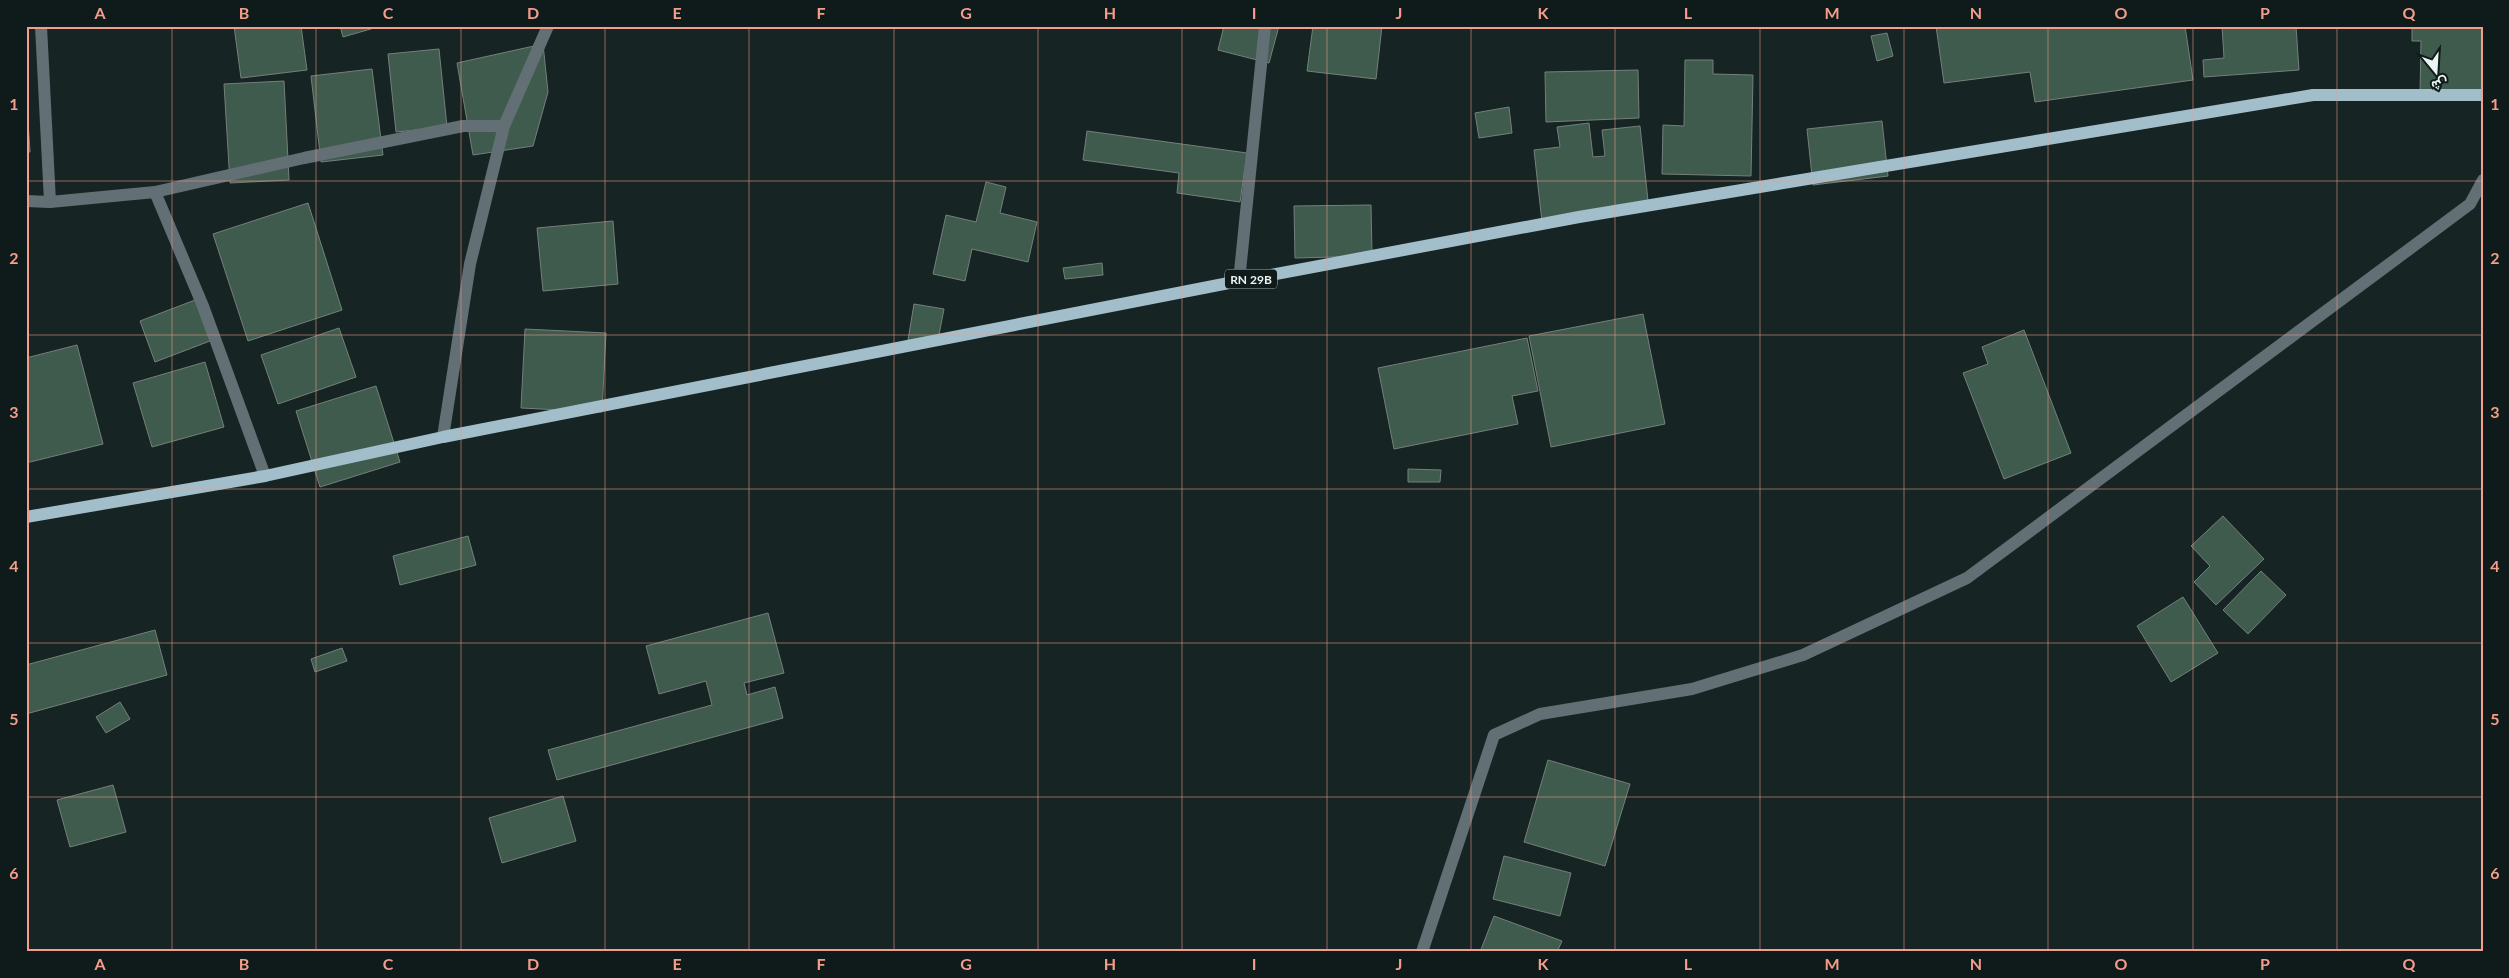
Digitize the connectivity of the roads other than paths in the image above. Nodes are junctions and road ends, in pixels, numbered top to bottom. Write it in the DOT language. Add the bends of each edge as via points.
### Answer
graph roads {
  1 [pos="41,26"];
  2 [pos="548,26"];
  3 [pos="1265,26"];
  4 [pos="2483,95"];
  5 [pos="504,126"];
  6 [pos="2483,180"];
  7 [pos="155,192"];
  8 [pos="26,201"];
  9 [pos="50,202"];
  10 [pos="1239,281"];
  11 [pos="443,437"];
  12 [pos="265,476"];
  13 [pos="26,517"];
  14 [pos="1422,952"];
  1 -- 9 [label="street"];
  2 -- 5 [label="street"];
  3 -- 10 [label="street"];
  4 -- 10 [label="main road, RN 29B" via="2313,95 1579,218"];
  5 -- 7 [label="street" via="463,126"];
  5 -- 11 [label="street" via="470,264"];
  6 -- 14 [label="street" via="2470,204 1968,578 1804,655 1692,689 1540,714 1494,735"];
  7 -- 9 [label="street"];
  7 -- 12 [label="street" via="204,306"];
  8 -- 9 [label="street"];
  10 -- 11 [label="main road, RN 29B"];
  11 -- 12 [label="main road, RN 29B"];
  12 -- 13 [label="main road, RN 29B"];
}
